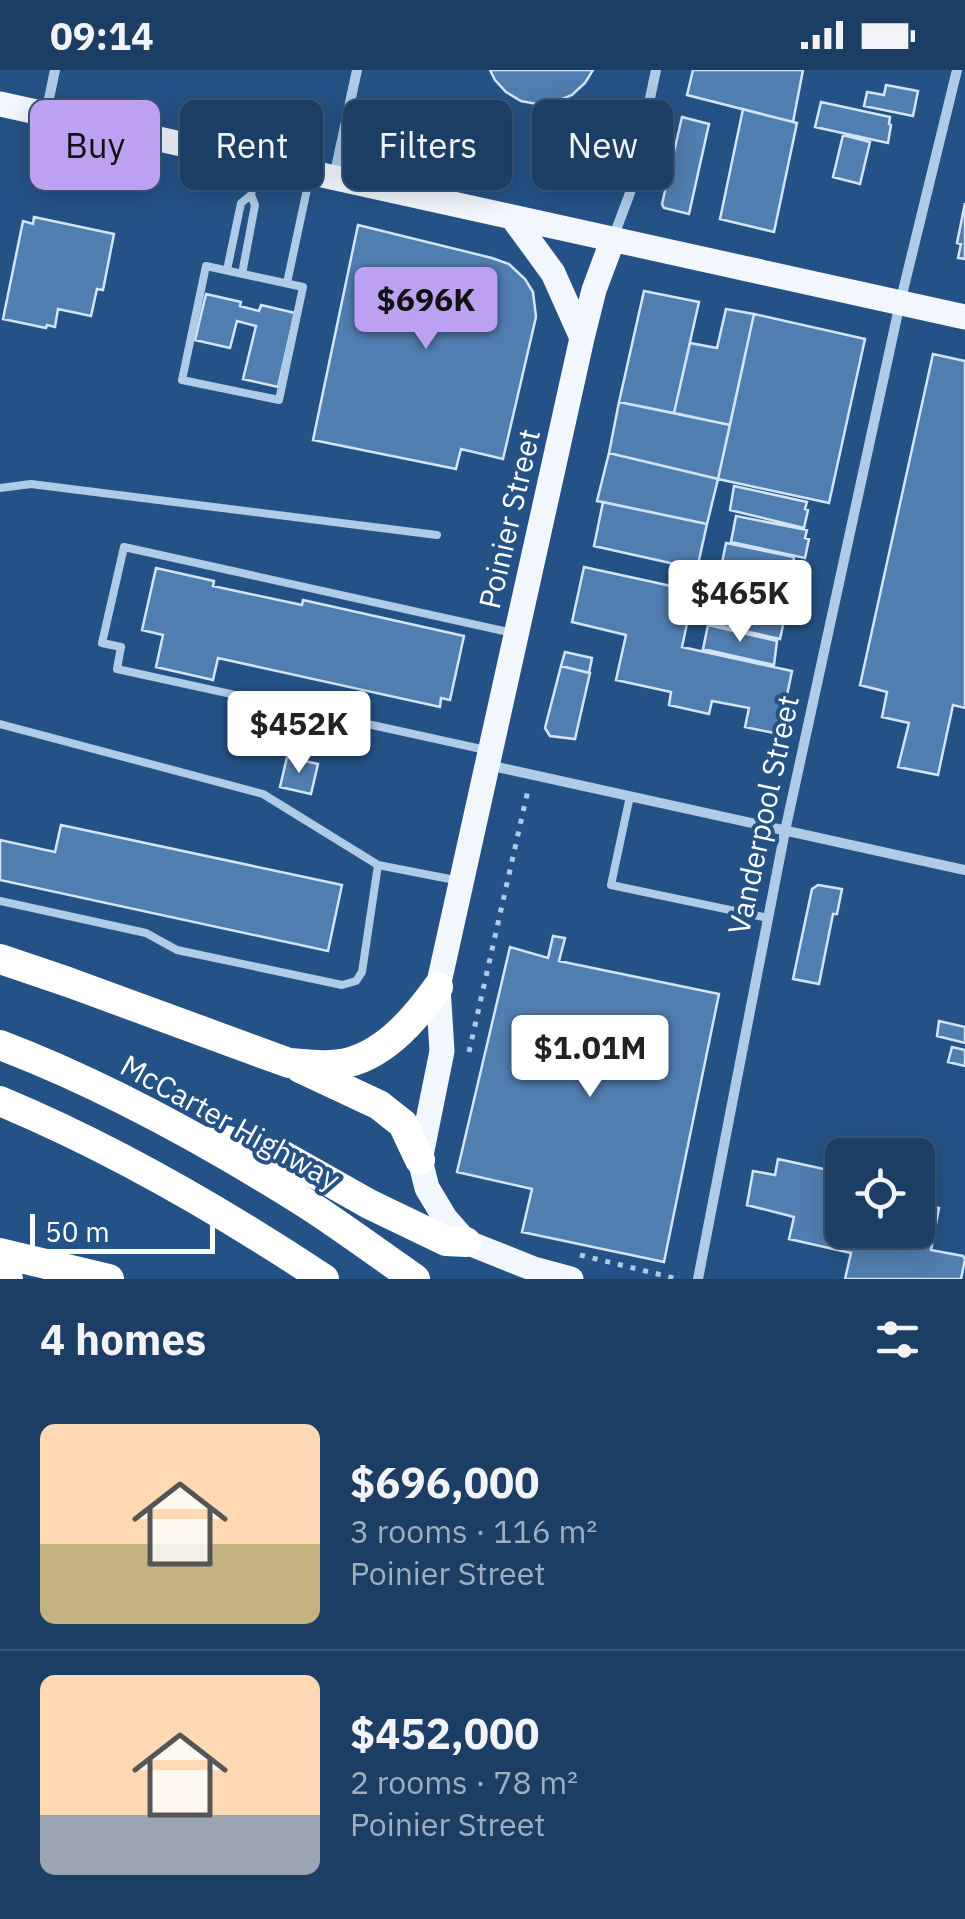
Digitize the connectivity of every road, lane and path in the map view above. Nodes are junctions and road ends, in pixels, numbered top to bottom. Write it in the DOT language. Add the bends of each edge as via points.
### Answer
graph roads {
  1 [pos="55,70"];
  2 [pos="357,70"];
  3 [pos="656,70"];
  4 [pos="957,70"];
  5 [pos="49,100"];
  6 [pos="0,104"];
  7 [pos="30,110"];
  8 [pos="323,173"];
  9 [pos="323,176"];
  10 [pos="252,190"];
  11 [pos="317,190"];
  12 [pos="251,195"];
  13 [pos="512,217"];
  14 [pos="613,238"];
  15 [pos="227,270"];
  16 [pos="242,274"];
  17 [pos="287,283"];
  18 [pos="900,303"];
  19 [pos="965,317"];
  20 [pos="582,338"];
  21 [pos="0,488"];
  22 [pos="437,535"];
  23 [pos="518,634"];
  24 [pos="0,724"];
  25 [pos="490,758"];
  26 [pos="532,775"];
  27 [pos="630,796"];
  28 [pos="785,830"];
  29 [pos="378,864"];
  30 [pos="965,870"];
  31 [pos="461,881"];
  32 [pos="0,901"];
  33 [pos="768,918"];
  34 [pos="0,959"];
  35 [pos="438,987"];
  36 [pos="0,1045"];
  37 [pos="468,1055"];
  38 [pos="289,1062"];
  39 [pos="0,1101"];
  40 [pos="180,1128"];
  41 [pos="420,1160"];
  42 [pos="466,1242"];
  43 [pos="0,1253"];
  44 [pos="570,1253"];
  45 [pos="0,1273"];
  46 [pos="674,1278"];
  47 [pos="8,1279"];
  48 [pos="110,1279"];
  49 [pos="324,1279"];
  50 [pos="415,1279"];
  51 [pos="572,1279"];
  52 [pos="698,1279"];
  1 -- 5 [label="street"];
  2 -- 8 [label="street"];
  3 -- 14 [label="street, Poinier Street" via="630,193"];
  4 -- 18 [label="street, Vanderpool Street"];
  6 -- 7 [label="main road"];
  9 -- 13 [label="main road"];
  10 -- 12 [label="lane"];
  11 -- 17 [label="lane"];
  12 -- 15 [label="lane" via="242,203"];
  12 -- 16 [label="lane" via="256,205"];
  13 -- 14 [label="main road"];
  13 -- 20 [label="main road" via="552,274"];
  14 -- 18 [label="main road"];
  14 -- 20 [label="main road, Poinier Street"];
  15 -- 16 [label="lane"];
  15 -- 17 [label="lane" via="206,266 182,380 279,400 302,286"];
  16 -- 17 [label="lane"];
  18 -- 19 [label="main road"];
  18 -- 28 [label="street, Vanderpool Street"];
  20 -- 23 [label="main road, Poinier Street"];
  21 -- 22 [label="lane" via="31,484"];
  23 -- 25 [label="main road, Poinier Street"];
  23 -- 25 [label="lane" via="124,547 102,643 121,647 117,669"];
  24 -- 29 [label="lane" via="263,794"];
  25 -- 26 [label="street"];
  25 -- 31 [label="main road, Poinier Street"];
  26 -- 27 [label="street"];
  26 -- 37 [label="path"];
  27 -- 28 [label="street"];
  27 -- 33 [label="lane" via="611,885"];
  28 -- 30 [label="street"];
  28 -- 33 [label="street, Vanderpool Street"];
  29 -- 31 [label="lane"];
  29 -- 32 [label="lane" via="362,972 342,985 177,950 146,933"];
  31 -- 35 [label="main road, Poinier Street"];
  33 -- 52 [label="street, Vanderpool Street"];
  34 -- 38 [label="highway"];
  35 -- 38 [label="highway" via="419,1015 368,1056 331,1066"];
  35 -- 41 [label="main road, Poinier Street" via="442,1051"];
  36 -- 40 [label="highway, McCarter Highway"];
  38 -- 41 [label="highway" via="379,1105 403,1124"];
  39 -- 49 [label="highway" via="162,1178"];
  40 -- 42 [label="highway" via="284,1156 369,1204 446,1240"];
  40 -- 50 [label="highway, McCarter Highway"];
  41 -- 42 [label="main road" via="427,1188"];
  42 -- 51 [label="main road"];
  43 -- 48 [label="highway"];
  44 -- 46 [label="path"];
  45 -- 47 [label="highway"];
}
